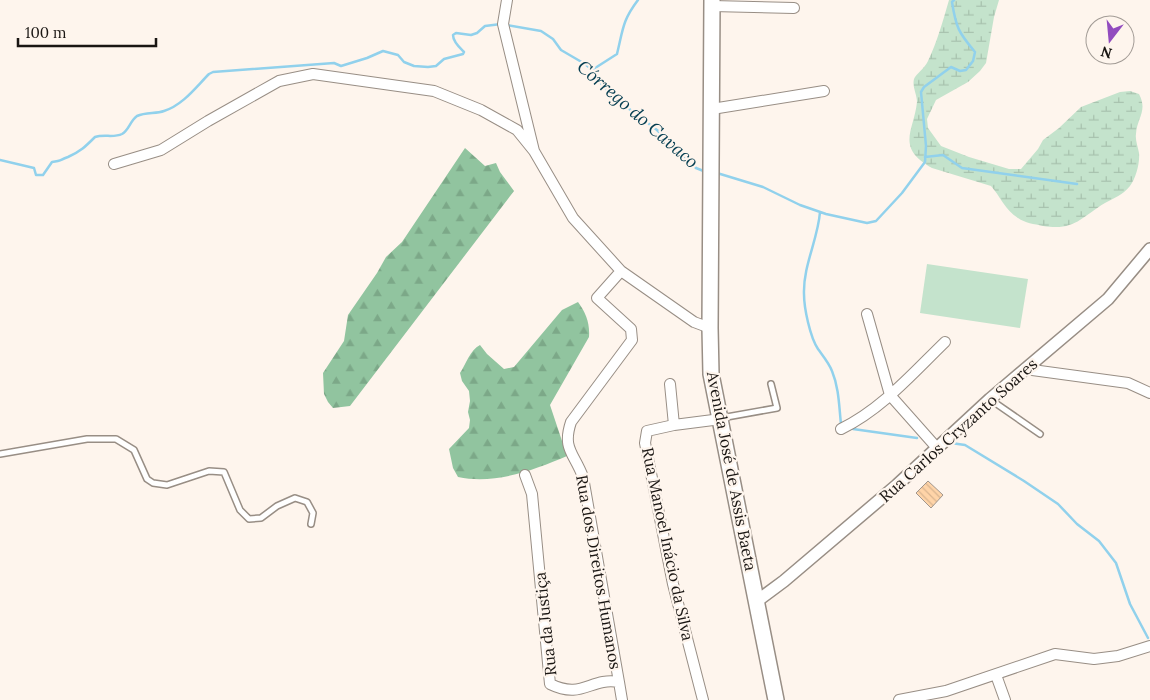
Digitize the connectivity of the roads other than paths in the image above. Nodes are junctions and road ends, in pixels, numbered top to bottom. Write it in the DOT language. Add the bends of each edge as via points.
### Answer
graph roads {
  1 [pos="507,0"];
  2 [pos="712,3"];
  3 [pos="794,8"];
  4 [pos="824,91"];
  5 [pos="712,109"];
  6 [pos="534,151"];
  7 [pos="114,164"];
  8 [pos="1150,249"];
  9 [pos="621,271"];
  10 [pos="867,314"];
  11 [pos="710,328"];
  12 [pos="945,342"];
  13 [pos="1025,369"];
  14 [pos="670,384"];
  15 [pos="771,384"];
  16 [pos="1150,393"];
  17 [pos="890,395"];
  18 [pos="990,399"];
  19 [pos="721,419"];
  20 [pos="674,425"];
  21 [pos="841,429"];
  22 [pos="1040,434"];
  23 [pos="937,448"];
  24 [pos="0,454"];
  25 [pos="524,475"];
  26 [pos="310,524"];
  27 [pos="757,601"];
  28 [pos="1150,646"];
  29 [pos="996,676"];
  30 [pos="619,682"];
  31 [pos="622,700"];
  32 [pos="703,700"];
  33 [pos="776,700"];
  34 [pos="899,700"];
  35 [pos="1005,700"];
  1 -- 6 [label="street" via="503,24"];
  2 -- 3 [label="street"];
  2 -- 5 [label="main road, Avenida José de Assis Baeta"];
  4 -- 5 [label="street"];
  5 -- 11 [label="main road, Avenida José de Assis Baeta"];
  6 -- 7 [label="street" via="517,130 481,110 434,91 313,74 279,81 161,150"];
  6 -- 9 [label="street" via="573,218"];
  8 -- 13 [label="street, Rua Carlos Cryzanto Soares" via="1108,299"];
  9 -- 11 [label="street" via="694,322"];
  9 -- 30 [label="street, Rua dos Direitos Humanos" via="597,298 631,329 632,340 571,422 566,435 568,449 583,477"];
  10 -- 17 [label="street"];
  11 -- 19 [label="main road, Avenida José de Assis Baeta" via="711,374"];
  12 -- 17 [label="street"];
  13 -- 16 [label="street" via="1128,383"];
  13 -- 18 [label="street, Rua Carlos Cryzanto Soares"];
  14 -- 20 [label="street"];
  15 -- 19 [label="lane" via="777,408"];
  17 -- 21 [label="street" via="860,420"];
  17 -- 23 [label="street"];
  18 -- 22 [label="lane"];
  18 -- 23 [label="street, Rua Carlos Cryzanto Soares"];
  19 -- 20 [label="street, Rua Manoel Inácio da Silva"];
  19 -- 27 [label="main road, Avenida José de Assis Baeta"];
  20 -- 32 [label="street, Rua Manoel Inácio da Silva" via="647,432 645,444 673,584"];
  23 -- 27 [label="street, Rua Carlos Cryzanto Soares"];
  24 -- 26 [label="lane" via="87,439 116,439 134,450 147,479 153,483 167,485 209,471 224,472 240,510 249,519 261,518 294,498 307,502 313,513"];
  25 -- 30 [label="street, Rua da Justiça" via="532,494 550,684 561,692 577,694 610,681"];
  27 -- 33 [label="main road, Avenida José de Assis Baeta"];
  28 -- 29 [label="street" via="1118,656 1094,659 1055,654"];
  29 -- 34 [label="street" via="946,691"];
  29 -- 35 [label="street"];
  30 -- 31 [label="street"];
}
